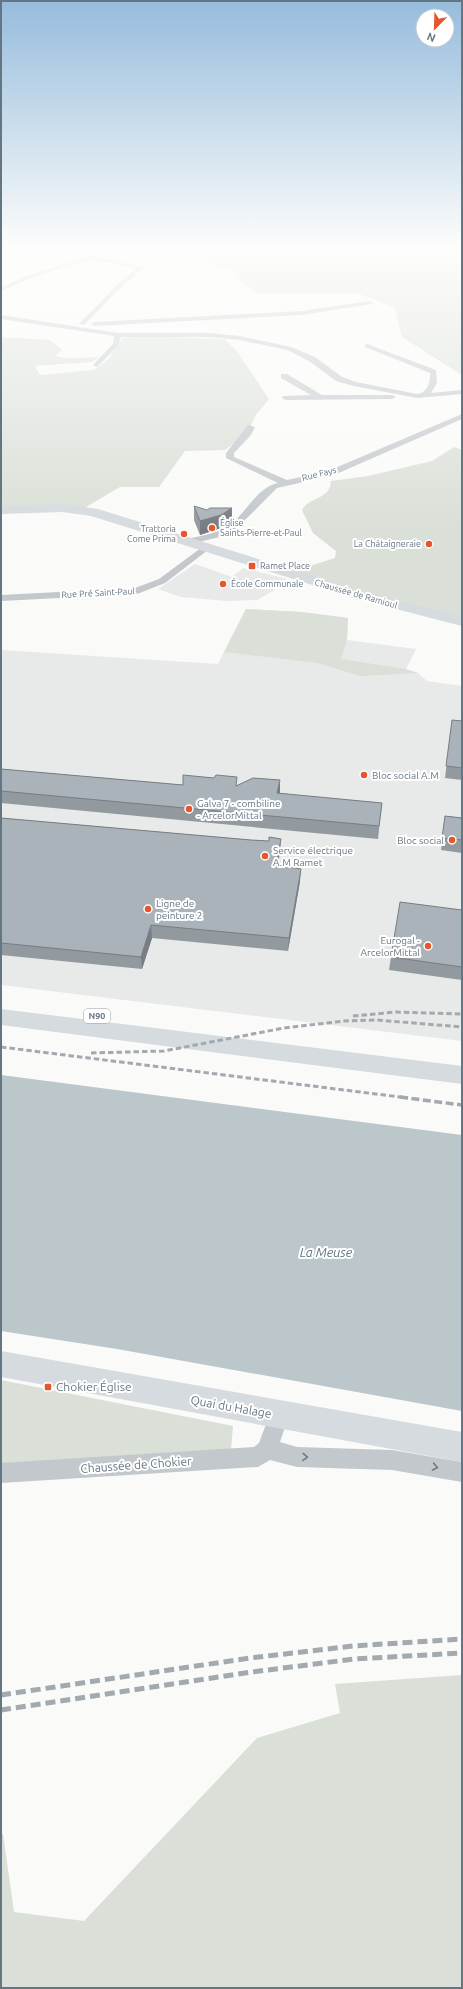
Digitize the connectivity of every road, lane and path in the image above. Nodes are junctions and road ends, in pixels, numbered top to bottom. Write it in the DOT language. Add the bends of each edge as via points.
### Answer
graph roads {
  1 [pos="117,342"];
  2 [pos="262,342"];
  3 [pos="367,346"];
  4 [pos="97,365"];
  5 [pos="284,376"];
  6 [pos="462,392"];
  7 [pos="420,396"];
  8 [pos="286,398"];
  9 [pos="322,398"];
  10 [pos="462,416"];
  11 [pos="251,427"];
  12 [pos="285,483"];
  13 [pos="1,510"];
  14 [pos="186,542"];
  15 [pos="205,548"];
  16 [pos="1,598"];
  17 [pos="462,621"];
  18 [pos="1,1004"];
  19 [pos="1,1017"];
  20 [pos="462,1062"];
  21 [pos="462,1075"];
  22 [pos="1,1364"];
  23 [pos="279,1415"];
  24 [pos="462,1448"];
  25 [pos="268,1449"];
  26 [pos="462,1472"];
  27 [pos="1,1473"];
  1 -- 4 [label="street"];
  2 -- 7 [label="street" via="289,348 312,359 340,379"];
  3 -- 7 [label="street" via="433,372 433,386"];
  5 -- 9 [label="street"];
  6 -- 7 [label="street"];
  7 -- 9 [label="street"];
  8 -- 9 [label="street"];
  10 -- 12 [label="street, Rue Fays" via="331,473"];
  11 -- 12 [label="street" via="248,434 230,453 230,458"];
  12 -- 14 [label="street, Rue Fays" via="268,490 232,528 220,534"];
  13 -- 14 [label="main road, Chaussée de Ramioul" via="78,509"];
  14 -- 15 [label="main road, Chaussée de Ramioul"];
  15 -- 16 [label="street, Rue Pré Saint-Paul" via="162,582 137,591"];
  15 -- 17 [label="main road, Chaussée de Ramioul" via="362,596"];
  18 -- 20 [label="main road, N90"];
  19 -- 21 [label="main road, N90"];
  22 -- 23 [label="main road, Quai du Halage"];
  23 -- 24 [label="main road, Quai du Halage"];
  23 -- 25 [label="street"];
  25 -- 26 [label="street, one-way" via="297,1457 392,1460"];
  25 -- 27 [label="street, Chaussée de Chokier" via="258,1457"];
}
